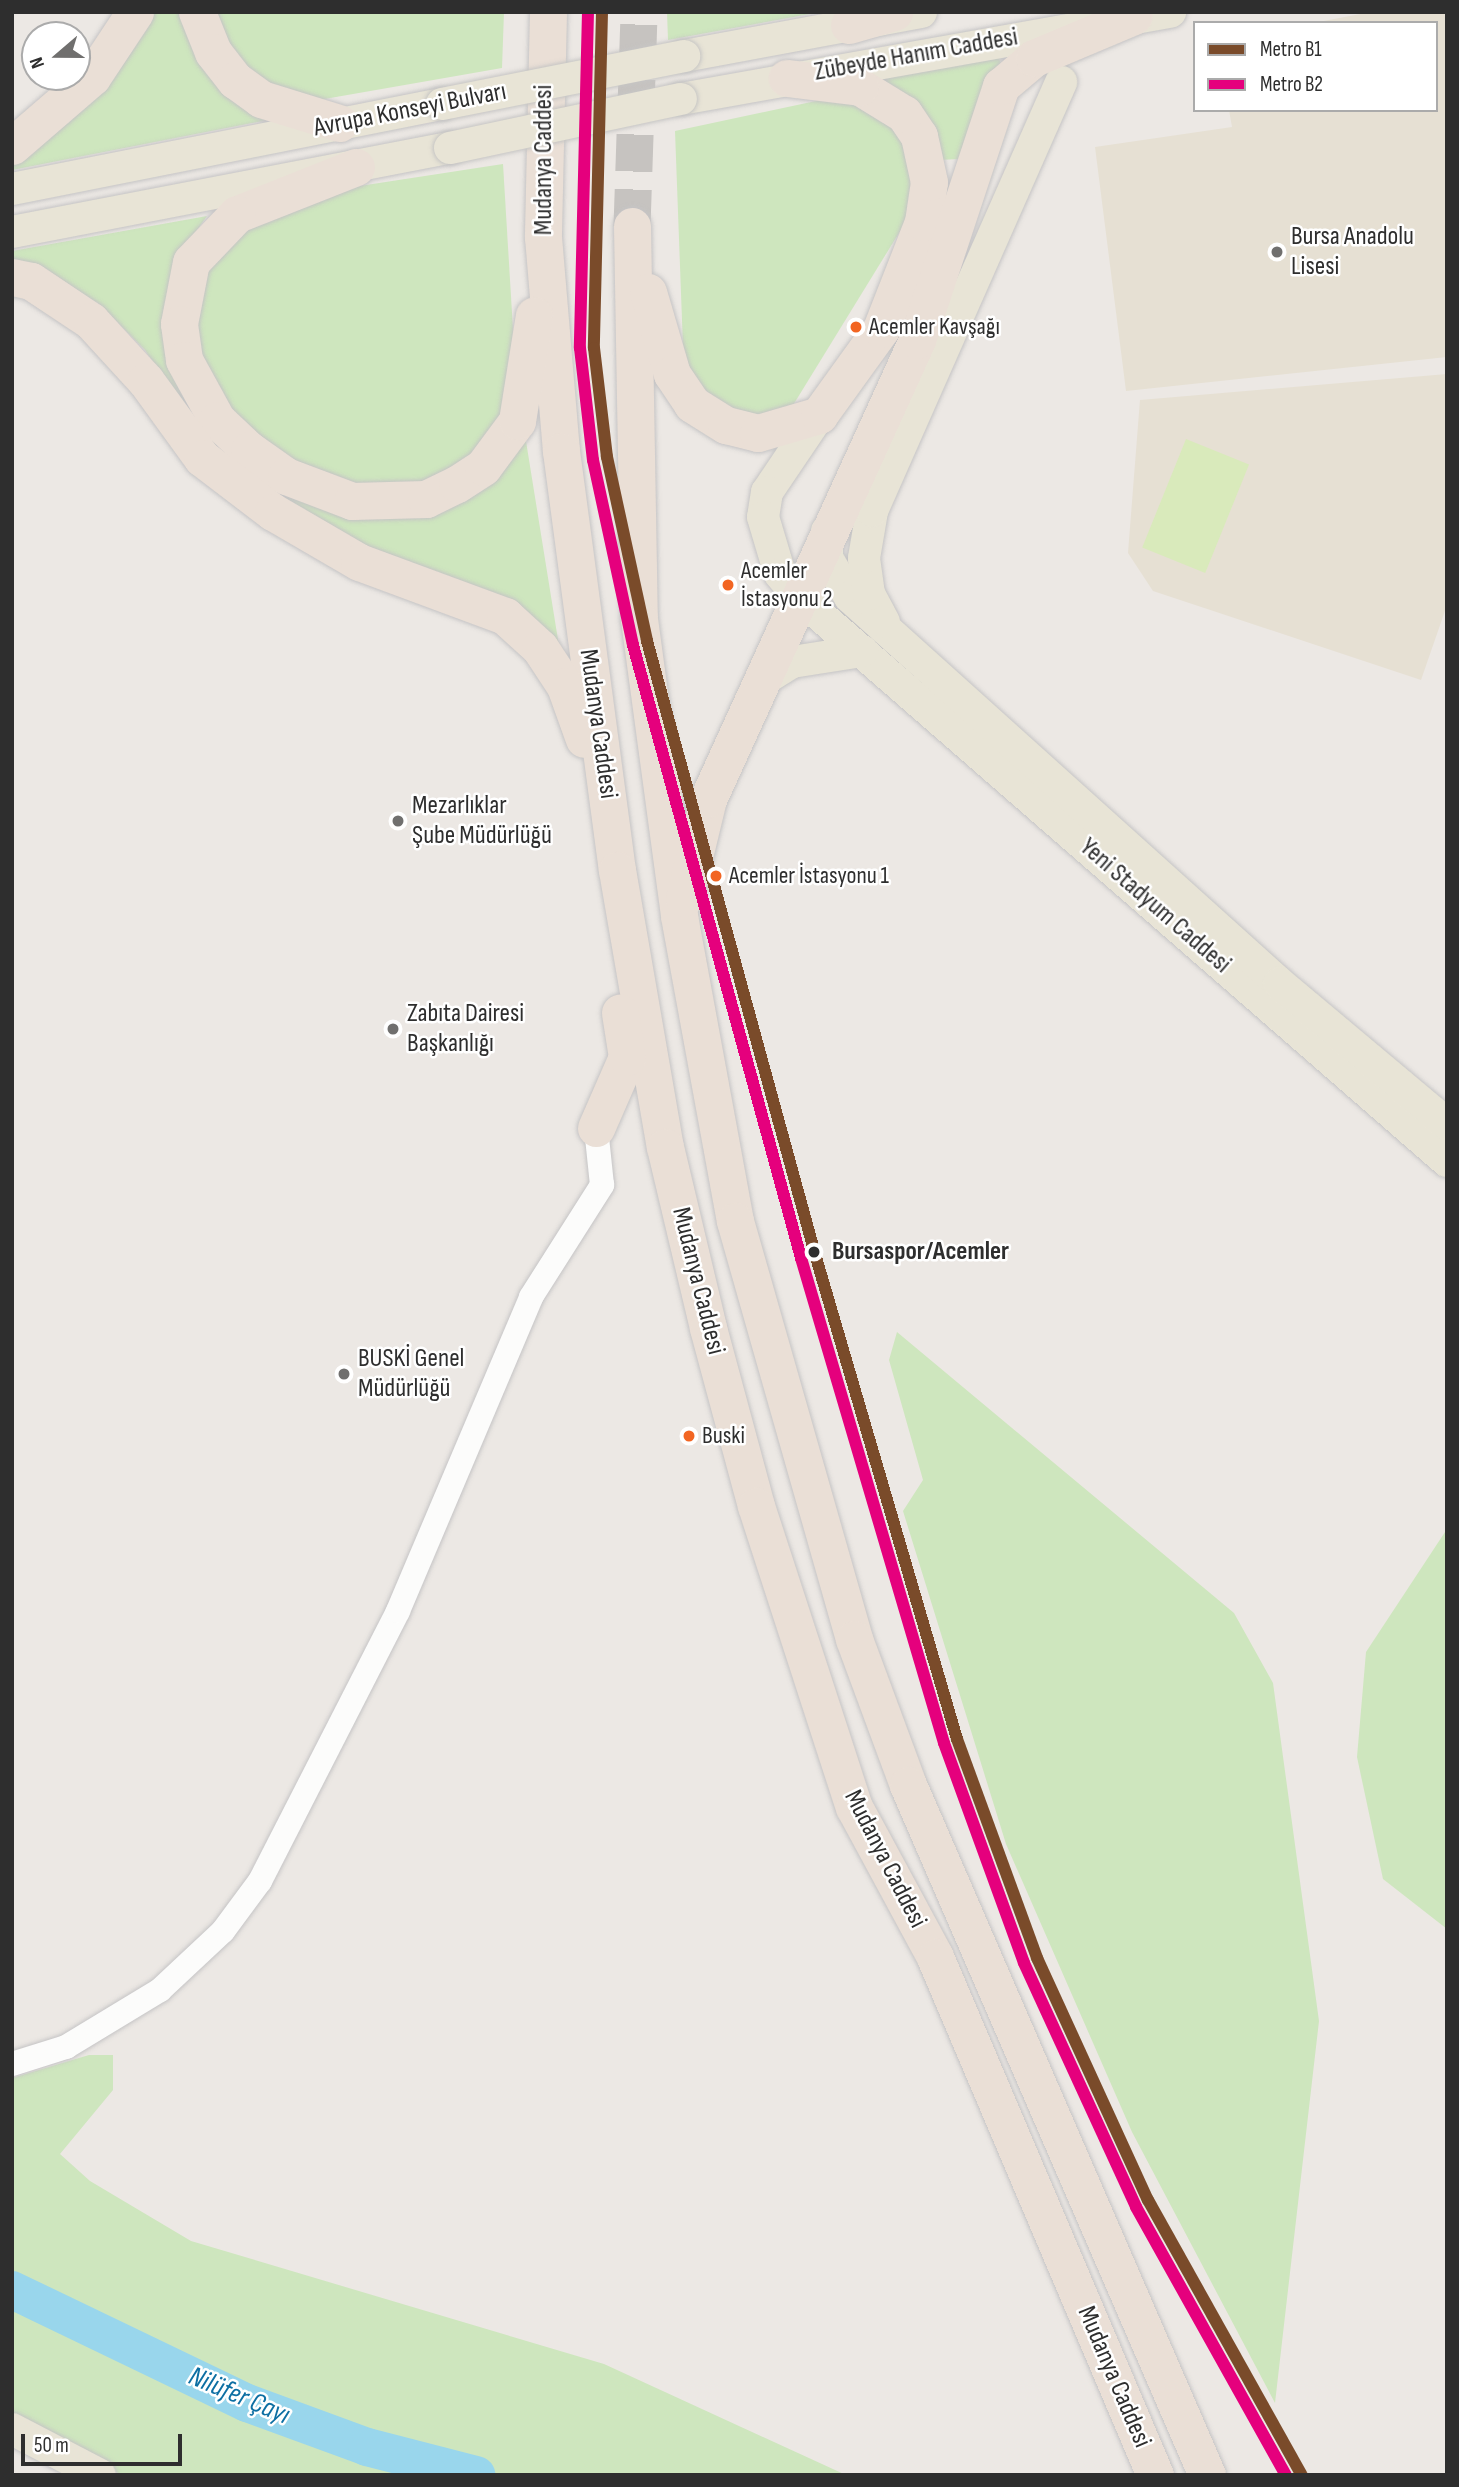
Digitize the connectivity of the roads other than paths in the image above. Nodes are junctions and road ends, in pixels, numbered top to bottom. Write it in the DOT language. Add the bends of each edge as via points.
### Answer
graph roads {
  1 [pos="135,12"];
  2 [pos="197,12"];
  3 [pos="540,12"];
  4 [pos="548,12"];
  5 [pos="894,12"];
  6 [pos="921,12"];
  7 [pos="1170,12"];
  8 [pos="1134,16"];
  9 [pos="849,25"];
  10 [pos="544,61"];
  11 [pos="787,78"];
  12 [pos="1061,82"];
  13 [pos="339,123"];
  14 [pos="12,146"];
  15 [pos="356,167"];
  16 [pos="12,189"];
  17 [pos="12,232"];
  18 [pos="543,237"];
  19 [pos="12,276"];
  20 [pos="820,415"];
  21 [pos="827,531"];
  22 [pos="800,598"];
  23 [pos="886,626"];
  24 [pos="862,652"];
  25 [pos="768,677"];
  26 [pos="617,868"];
  27 [pos="679,916"];
  28 [pos="1447,1124"];
  29 [pos="596,1128"];
  30 [pos="1447,1161"];
  31 [pos="853,1807"];
  32 [pos="12,2064"];
  33 [pos="12,2429"];
  34 [pos="12,2449"];
  35 [pos="61,2475"];
  36 [pos="100,2475"];
  37 [pos="1140,2475"];
  38 [pos="1155,2475"];
  39 [pos="1207,2475"];
  1 -- 14 [label="highway" via="92,77"];
  2 -- 13 [label="highway" via="213,52 234,80 261,99"];
  3 -- 10 [label="highway"];
  4 -- 10 [label="highway, Mudanya Caddesi"];
  5 -- 9 [label="highway"];
  6 -- 9 [label="main road, Zübeyde Hanım Caddesi"];
  7 -- 8 [label="main road, Zübeyde Hanım Caddesi"];
  8 -- 11 [label="main road, Zübeyde Hanım Caddesi"];
  8 -- 21 [label="highway" via="1034,58 1001,86 917,340"];
  9 -- 13 [label="main road, Avrupa Konseyi Bulvarı, bridge"];
  10 -- 18 [label="highway, Mudanya Caddesi"];
  11 -- 15 [label="main road, Avrupa Konseyi Bulvarı, bridge"];
  11 -- 20 [label="highway" via="836,80 884,98 919,136 929,182 905,282 881,330"];
  12 -- 23 [label="main road" via="872,511 863,558 869,594"];
  13 -- 16 [label="main road, Avrupa Konseyi Bulvarı"];
  15 -- 17 [label="main road, Avrupa Konseyi Bulvarı"];
  15 -- 18 [label="highway" via="237,214 213,234 191,262 179,324 184,360 217,420 249,450 321,492 394,503 426,499 483,467 517,421"];
  18 -- 26 [label="highway, Mudanya Caddesi" via="562,451"];
  19 -- 26 [label="highway" via="32,281 91,321 146,381 202,458 273,512 359,562 505,616 540,648 578,717"];
  20 -- 22 [label="main road, Yeni Stadyum Caddesi" via="767,492 763,517 780,574"];
  20 -- 27 [label="highway, Mudanya Caddesi" via="758,433 726,425 692,404 659,338 632,226 639,619"];
  21 -- 22 [label="highway"];
  21 -- 23 [label="main road, Yeni Stadyum Caddesi" via="836,581"];
  22 -- 24 [label="main road, Yeni Stadyum Caddesi"];
  22 -- 25 [label="highway"];
  23 -- 28 [label="main road, Yeni Stadyum Caddesi" via="1258,964"];
  24 -- 25 [label="main road" via="792,662"];
  24 -- 30 [label="main road, Yeni Stadyum Caddesi"];
  25 -- 27 [label="highway" via="708,799"];
  26 -- 29 [label="highway" via="610,943 627,1057"];
  26 -- 31 [label="highway, Mudanya Caddesi" via="665,1147 708,1328 756,1506"];
  27 -- 39 [label="highway, Mudanya Caddesi" via="735,1221 854,1639 908,1785"];
  29 -- 32 [label="street" via="602,1185 531,1297 398,1611 260,1881 223,1931 160,1990 66,2047"];
  31 -- 37 [label="main road"];
  31 -- 38 [label="highway, Mudanya Caddesi" via="935,1957"];
  33 -- 36 [label="main road"];
  34 -- 35 [label="main road"];
}
